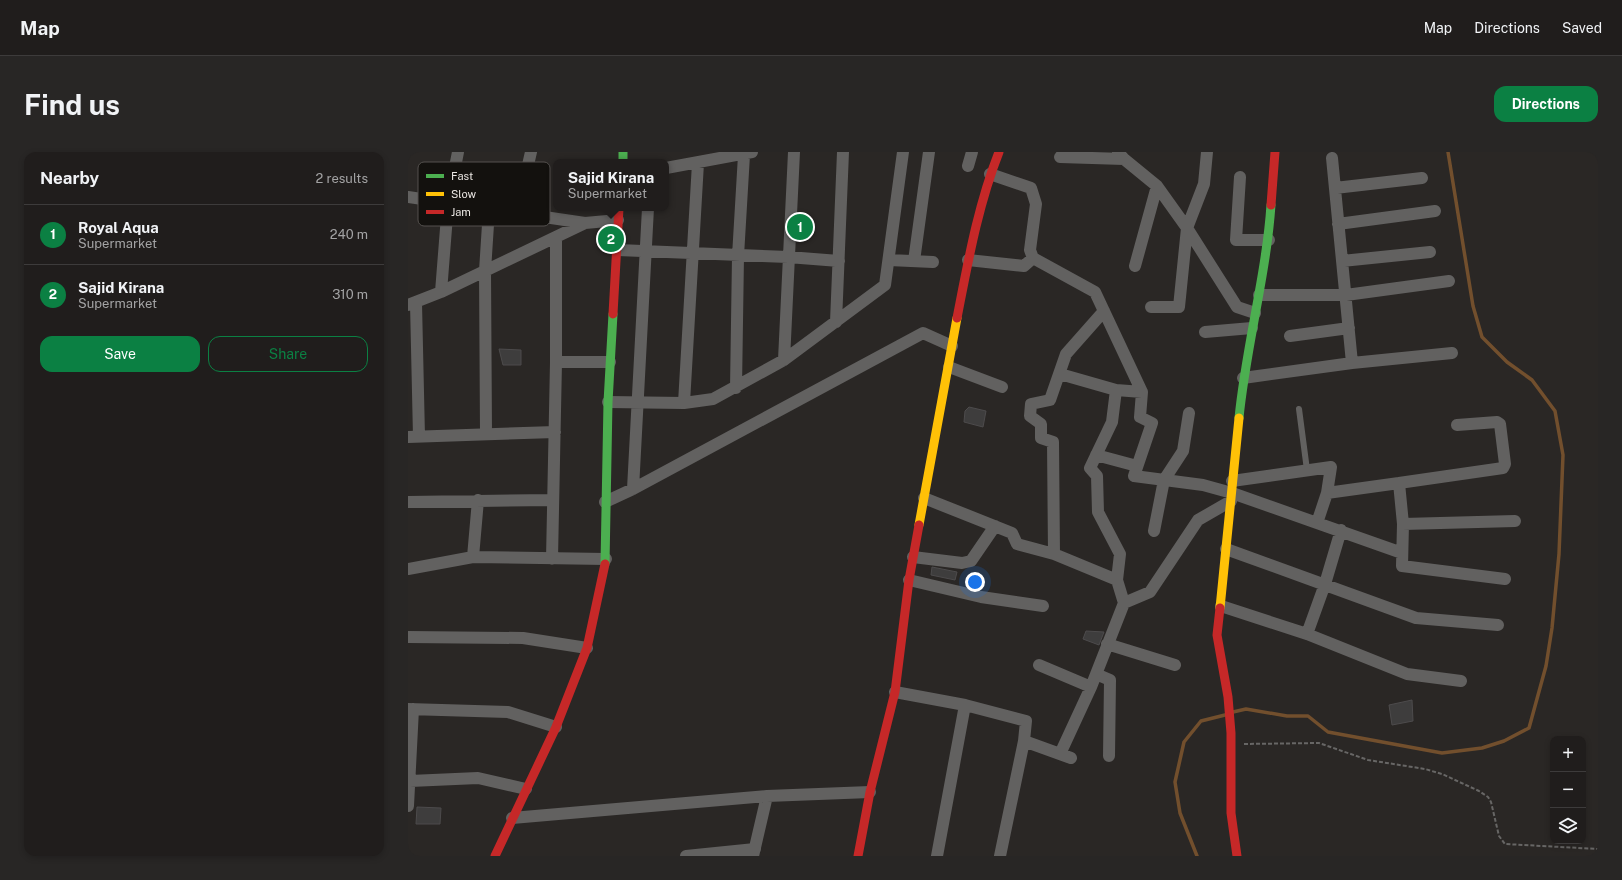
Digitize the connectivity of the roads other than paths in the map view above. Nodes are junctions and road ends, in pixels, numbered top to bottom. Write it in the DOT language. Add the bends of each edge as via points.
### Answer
graph roads {
  1 [pos="458,152"];
  2 [pos="531,152"];
  3 [pos="794,152"];
  4 [pos="843,152"];
  5 [pos="903,152"];
  6 [pos="929,152"];
  7 [pos="972,152"];
  8 [pos="999,152"];
  9 [pos="1207,152"];
  10 [pos="1276,152"];
  11 [pos="748,153"];
  12 [pos="714,155"];
  13 [pos="1121,155"];
  14 [pos="1060,158"];
  15 [pos="1332,158"];
  16 [pos="692,159"];
  17 [pos="456,162"];
  18 [pos="529,162"];
  19 [pos="968,166"];
  20 [pos="669,167"];
  21 [pos="990,174"];
  22 [pos="1240,177"];
  23 [pos="1422,178"];
  24 [pos="1157,186"];
  25 [pos="1335,188"];
  26 [pos="408,197"];
  27 [pos="418,198"];
  28 [pos="648,211"];
  29 [pos="1435,211"];
  30 [pos="619,214"];
  31 [pos="550,218"];
  32 [pos="585,223"];
  33 [pos="1338,224"];
  34 [pos="446,226"];
  35 [pos="488,226"];
  36 [pos="1187,228"];
  37 [pos="556,238"];
  38 [pos="1269,240"];
  39 [pos="618,250"];
  40 [pos="646,252"];
  41 [pos="1430,252"];
  42 [pos="692,254"];
  43 [pos="738,256"];
  44 [pos="788,257"];
  45 [pos="1033,258"];
  46 [pos="889,260"];
  47 [pos="968,260"];
  48 [pos="839,261"];
  49 [pos="914,261"];
  50 [pos="1342,261"];
  51 [pos="933,262"];
  52 [pos="1135,266"];
  53 [pos="485,271"];
  54 [pos="1449,281"];
  55 [pos="441,292"];
  56 [pos="1259,295"];
  57 [pos="1346,295"];
  58 [pos="412,304"];
  59 [pos="1151,307"];
  60 [pos="1104,312"];
  61 [pos="1255,313"];
  62 [pos="836,322"];
  63 [pos="1252,328"];
  64 [pos="1349,328"];
  65 [pos="1206,332"];
  66 [pos="1290,336"];
  67 [pos="952,346"];
  68 [pos="1452,353"];
  69 [pos="784,360"];
  70 [pos="556,362"];
  71 [pos="610,362"];
  72 [pos="1352,363"];
  73 [pos="949,367"];
  74 [pos="1060,374"];
  75 [pos="413,375"];
  76 [pos="1243,378"];
  77 [pos="1002,386"];
  78 [pos="736,388"];
  79 [pos="1116,390"];
  80 [pos="1142,392"];
  81 [pos="608,402"];
  82 [pos="638,402"];
  83 [pos="684,403"];
  84 [pos="1299,410"];
  85 [pos="1189,413"];
  86 [pos="1457,426"];
  87 [pos="555,432"];
  88 [pos="486,433"];
  89 [pos="414,437"];
  90 [pos="1096,455"];
  91 [pos="1137,466"];
  92 [pos="1307,470"];
  93 [pos="1164,480"];
  94 [pos="1399,483"];
  95 [pos="633,489"];
  96 [pos="1232,492"];
  97 [pos="1327,493"];
  98 [pos="924,498"];
  99 [pos="478,500"];
  100 [pos="553,500"];
  101 [pos="408,502"];
  102 [pos="605,502"];
  103 [pos="1515,521"];
  104 [pos="1317,523"];
  105 [pos="1403,524"];
  106 [pos="996,526"];
  107 [pos="1341,530"];
  108 [pos="1154,531"];
  109 [pos="1226,549"];
  110 [pos="1402,552"];
  111 [pos="1054,554"];
  112 [pos="913,556"];
  113 [pos="474,557"];
  114 [pos="552,559"];
  115 [pos="606,559"];
  116 [pos="408,569"];
  117 [pos="1505,579"];
  118 [pos="909,580"];
  119 [pos="1117,580"];
  120 [pos="1325,584"];
  121 [pos="1124,603"];
  122 [pos="1043,606"];
  123 [pos="1221,606"];
  124 [pos="1498,625"];
  125 [pos="1307,634"];
  126 [pos="408,637"];
  127 [pos="1107,644"];
  128 [pos="587,648"];
  129 [pos="1039,665"];
  130 [pos="1175,665"];
  131 [pos="1096,674"];
  132 [pos="1461,681"];
  133 [pos="1090,687"];
  134 [pos="895,692"];
  135 [pos="965,705"];
  136 [pos="410,709"];
  137 [pos="556,727"];
  138 [pos="1024,741"];
  139 [pos="1109,756"];
  140 [pos="410,781"];
  141 [pos="526,789"];
  142 [pos="870,792"];
  143 [pos="767,796"];
  144 [pos="408,806"];
  145 [pos="512,818"];
  146 [pos="754,852"];
  147 [pos="495,856"];
  148 [pos="686,856"];
  149 [pos="858,856"];
  150 [pos="937,856"];
  151 [pos="1000,856"];
  152 [pos="1237,856"];
  1 -- 17 [label="street"];
  2 -- 18 [label="street"];
  3 -- 44 [label="street"];
  4 -- 48 [label="street"];
  5 -- 46 [label="street"];
  6 -- 49 [label="street"];
  7 -- 19 [label="street"];
  8 -- 21 [label="street"];
  9 -- 36 [label="street" via="1204,184"];
  10 -- 38 [label="street"];
  11 -- 12 [label="street"];
  11 -- 43 [label="street"];
  12 -- 16 [label="street"];
  13 -- 14 [label="street"];
  13 -- 24 [label="street"];
  15 -- 25 [label="street"];
  16 -- 20 [label="street"];
  16 -- 42 [label="street"];
  21 -- 45 [label="street" via="1031,188 1036,204 1030,250"];
  21 -- 47 [label="street"];
  22 -- 38 [label="street" via="1236,240"];
  23 -- 25 [label="street"];
  24 -- 36 [label="street"];
  24 -- 52 [label="street"];
  25 -- 33 [label="street"];
  26 -- 27 [label="street"];
  28 -- 40 [label="street"];
  29 -- 33 [label="street"];
  30 -- 32 [label="street"];
  30 -- 39 [label="street"];
  31 -- 32 [label="street"];
  32 -- 37 [label="street"];
  33 -- 50 [label="street"];
  34 -- 55 [label="street"];
  35 -- 53 [label="street"];
  36 -- 59 [label="street" via="1179,307"];
  36 -- 61 [label="street" via="1237,307"];
  37 -- 53 [label="street"];
  37 -- 70 [label="street"];
  38 -- 56 [label="street"];
  39 -- 40 [label="street"];
  39 -- 71 [label="street"];
  40 -- 42 [label="street"];
  40 -- 82 [label="street"];
  41 -- 50 [label="street"];
  42 -- 43 [label="street"];
  42 -- 83 [label="street"];
  43 -- 44 [label="street"];
  43 -- 78 [label="street"];
  44 -- 48 [label="street"];
  44 -- 69 [label="street"];
  45 -- 47 [label="street" via="1024,266"];
  45 -- 60 [label="street" via="1094,292"];
  46 -- 49 [label="street"];
  46 -- 62 [label="street" via="885,285"];
  47 -- 67 [label="street"];
  48 -- 62 [label="street"];
  49 -- 51 [label="street"];
  50 -- 57 [label="street"];
  53 -- 55 [label="street"];
  53 -- 88 [label="street"];
  54 -- 57 [label="street"];
  55 -- 58 [label="street"];
  56 -- 57 [label="street"];
  56 -- 61 [label="street"];
  57 -- 64 [label="street"];
  58 -- 75 [label="street"];
  60 -- 74 [label="street" via="1066,354"];
  60 -- 80 [label="street"];
  61 -- 63 [label="street"];
  62 -- 69 [label="street"];
  63 -- 65 [label="street"];
  63 -- 76 [label="street"];
  64 -- 66 [label="street"];
  64 -- 72 [label="street"];
  67 -- 73 [label="street"];
  67 -- 95 [label="street" via="923,333"];
  68 -- 72 [label="street"];
  69 -- 78 [label="street"];
  70 -- 71 [label="street"];
  70 -- 87 [label="street"];
  71 -- 81 [label="street"];
  72 -- 76 [label="street"];
  73 -- 77 [label="street"];
  73 -- 98 [label="street"];
  74 -- 79 [label="street"];
  74 -- 111 [label="street" via="1050,400 1031,404 1030,416 1041,424 1041,438 1053,442"];
  75 -- 89 [label="street"];
  76 -- 96 [label="street"];
  78 -- 83 [label="street" via="714,399"];
  79 -- 80 [label="street"];
  79 -- 90 [label="street" via="1112,422"];
  80 -- 91 [label="street" via="1140,417 1152,423"];
  81 -- 82 [label="street"];
  81 -- 102 [label="street"];
  82 -- 83 [label="street"];
  82 -- 95 [label="street"];
  84 -- 92 [label="lane"];
  85 -- 93 [label="street" via="1183,451"];
  86 -- 94 [label="street" via="1497,422 1500,424 1505,464 1503,468"];
  87 -- 88 [label="street"];
  87 -- 100 [label="street"];
  88 -- 89 [label="street"];
  90 -- 91 [label="street"];
  90 -- 119 [label="street" via="1090,468 1097,476 1098,512 1120,554"];
  91 -- 93 [label="street" via="1134,476"];
  92 -- 96 [label="street"];
  92 -- 97 [label="street" via="1331,467"];
  93 -- 96 [label="street"];
  93 -- 108 [label="street"];
  94 -- 97 [label="street"];
  94 -- 105 [label="street"];
  95 -- 102 [label="street"];
  96 -- 104 [label="street"];
  96 -- 109 [label="street"];
  96 -- 121 [label="street" via="1198,520 1150,592"];
  97 -- 104 [label="street"];
  98 -- 106 [label="street"];
  98 -- 112 [label="street"];
  99 -- 100 [label="street"];
  99 -- 101 [label="street"];
  99 -- 113 [label="street"];
  100 -- 114 [label="street"];
  102 -- 115 [label="street"];
  103 -- 105 [label="street"];
  104 -- 107 [label="street"];
  105 -- 110 [label="street"];
  106 -- 111 [label="street" via="1012,533 1017,544"];
  106 -- 112 [label="street" via="970,561 962,563"];
  107 -- 110 [label="street"];
  107 -- 120 [label="street"];
  109 -- 120 [label="street"];
  109 -- 123 [label="street"];
  110 -- 117 [label="street" via="1402,566"];
  111 -- 119 [label="street"];
  112 -- 118 [label="street"];
  113 -- 114 [label="street"];
  113 -- 116 [label="street"];
  114 -- 115 [label="street"];
  115 -- 128 [label="street"];
  118 -- 122 [label="street" via="981,597"];
  118 -- 134 [label="street"];
  119 -- 121 [label="street"];
  120 -- 124 [label="street" via="1416,618"];
  120 -- 125 [label="street"];
  121 -- 127 [label="street"];
  123 -- 125 [label="street"];
  123 -- 152 [label="street" via="1217,635 1230,722 1231,813"];
  125 -- 132 [label="street" via="1407,674"];
  126 -- 128 [label="street" via="523,638"];
  127 -- 130 [label="street"];
  127 -- 131 [label="street"];
  128 -- 137 [label="street"];
  129 -- 133 [label="street"];
  131 -- 133 [label="street"];
  131 -- 139 [label="street" via="1110,680"];
  133 -- 138 [label="street" via="1065,756"];
  134 -- 135 [label="street"];
  134 -- 142 [label="street"];
  135 -- 138 [label="street" via="1026,721"];
  135 -- 150 [label="street"];
  136 -- 137 [label="street" via="508,712"];
  136 -- 140 [label="street"];
  137 -- 141 [label="street"];
  138 -- 151 [label="street"];
  140 -- 141 [label="street" via="478,778"];
  140 -- 144 [label="street"];
  141 -- 145 [label="street"];
  142 -- 143 [label="street"];
  142 -- 149 [label="street"];
  143 -- 145 [label="street"];
  143 -- 146 [label="street"];
  145 -- 147 [label="street"];
  146 -- 148 [label="street"];
}
